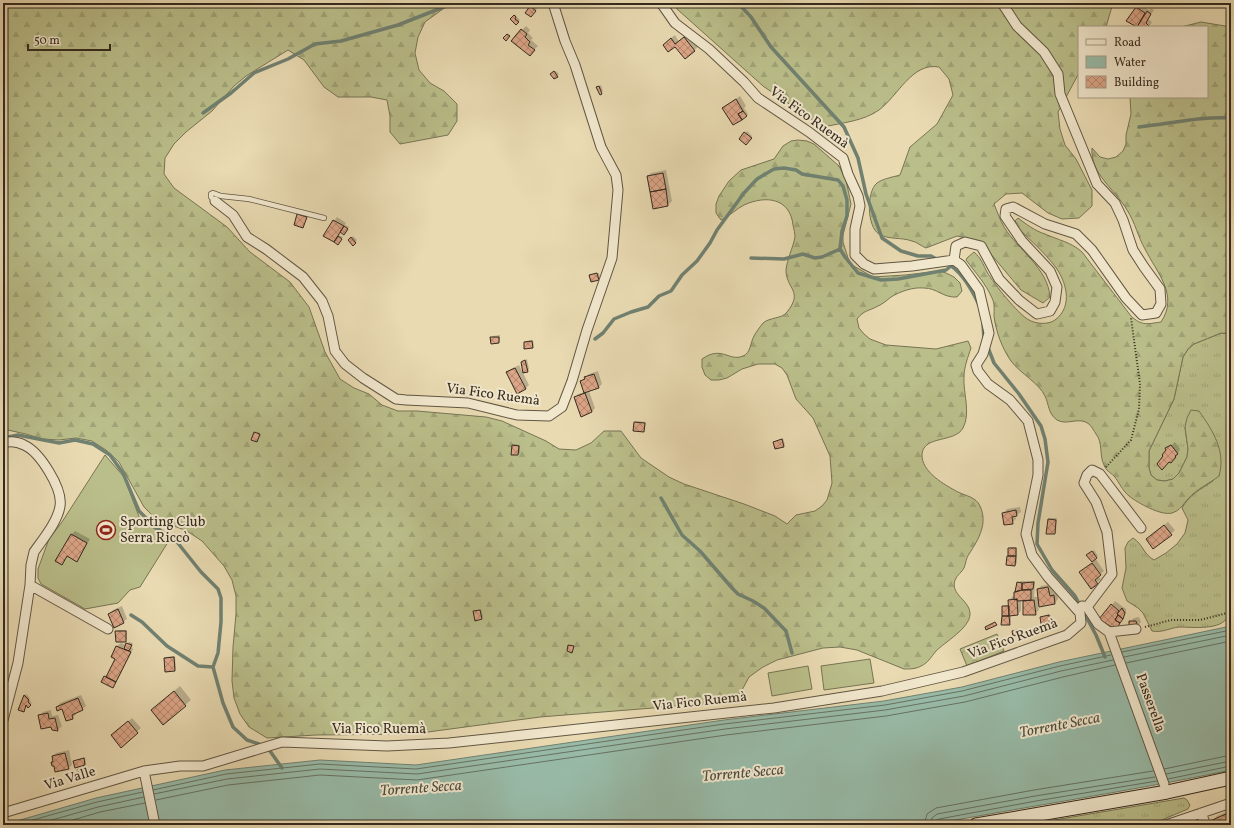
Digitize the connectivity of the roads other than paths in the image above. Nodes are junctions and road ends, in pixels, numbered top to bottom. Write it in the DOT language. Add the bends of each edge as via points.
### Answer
graph roads {
  1 [pos="553,3"];
  2 [pos="661,3"];
  3 [pos="1002,3"];
  4 [pos="215,200"];
  5 [pos="324,218"];
  6 [pos="954,260"];
  7 [pos="3,442"];
  8 [pos="1141,528"];
  9 [pos="30,585"];
  10 [pos="1073,605"];
  11 [pos="1087,607"];
  12 [pos="108,629"];
  13 [pos="1136,629"];
  14 [pos="1109,632"];
  15 [pos="3,720"];
  16 [pos="144,771"];
  17 [pos="1231,778"];
  18 [pos="1164,784"];
  19 [pos="1231,802"];
  20 [pos="3,813"];
  21 [pos="1198,814"];
  22 [pos="155,825"];
  23 [pos="976,825"];
  24 [pos="1166,825"];
  25 [pos="1206,825"];
  1 -- 4 [label="street, Via Fico Ruemà" via="601,147 616,174 618,190 612,258 562,407 549,416 517,415 468,404 396,398 363,378 345,364 335,351 328,316 322,301 303,277 247,237 233,215"];
  2 -- 6 [label="street, Via Fico Ruemà" via="675,24 709,49 758,98 810,132 843,158 860,206 854,229 855,255 864,264 874,269"];
  3 -- 6 [label="street" via="1016,26 1044,52 1058,74 1060,94 1096,184 1115,203 1133,250 1160,289 1161,304 1156,313 1142,315 1126,298 1092,250 1076,234 1045,224 1013,207 1006,209 1005,216 1022,241 1050,270 1057,287 1055,302 1050,311 1037,314 1019,300 999,279 981,246 965,242 956,246"];
  4 -- 5 [label="lane, Via Fico Ruemà" via="211,198 213,193 249,199"];
  6 -- 10 [label="street, Via Fico Ruemà" via="961,265 979,290 989,333 984,354 976,365 978,371 988,384 1010,400 1028,421 1038,460 1038,475 1026,534 1032,555"];
  7 -- 9 [label="street" via="25,445 39,458 49,472 61,498 57,517 32,557"];
  8 -- 11 [label="street" via="1100,474 1092,470 1084,483 1096,502 1107,532 1112,574"];
  9 -- 12 [label="street"];
  9 -- 15 [label="street" via="18,663"];
  10 -- 11 [label="street"];
  10 -- 16 [label="street, Via Fico Ruemà" via="1080,613 1081,623 1067,635 963,672 882,691 774,708 448,743 387,746 282,742 203,766"];
  11 -- 14 [label="street" via="1098,624"];
  13 -- 14 [label="street"];
  14 -- 18 [label="street, Passerella"];
  16 -- 20 [label="street, Via Valle"];
  16 -- 22 [label="street"];
  17 -- 23 [label="main road"];
  19 -- 21 [label="street"];
  21 -- 24 [label="street"];
  21 -- 25 [label="street"];
}
